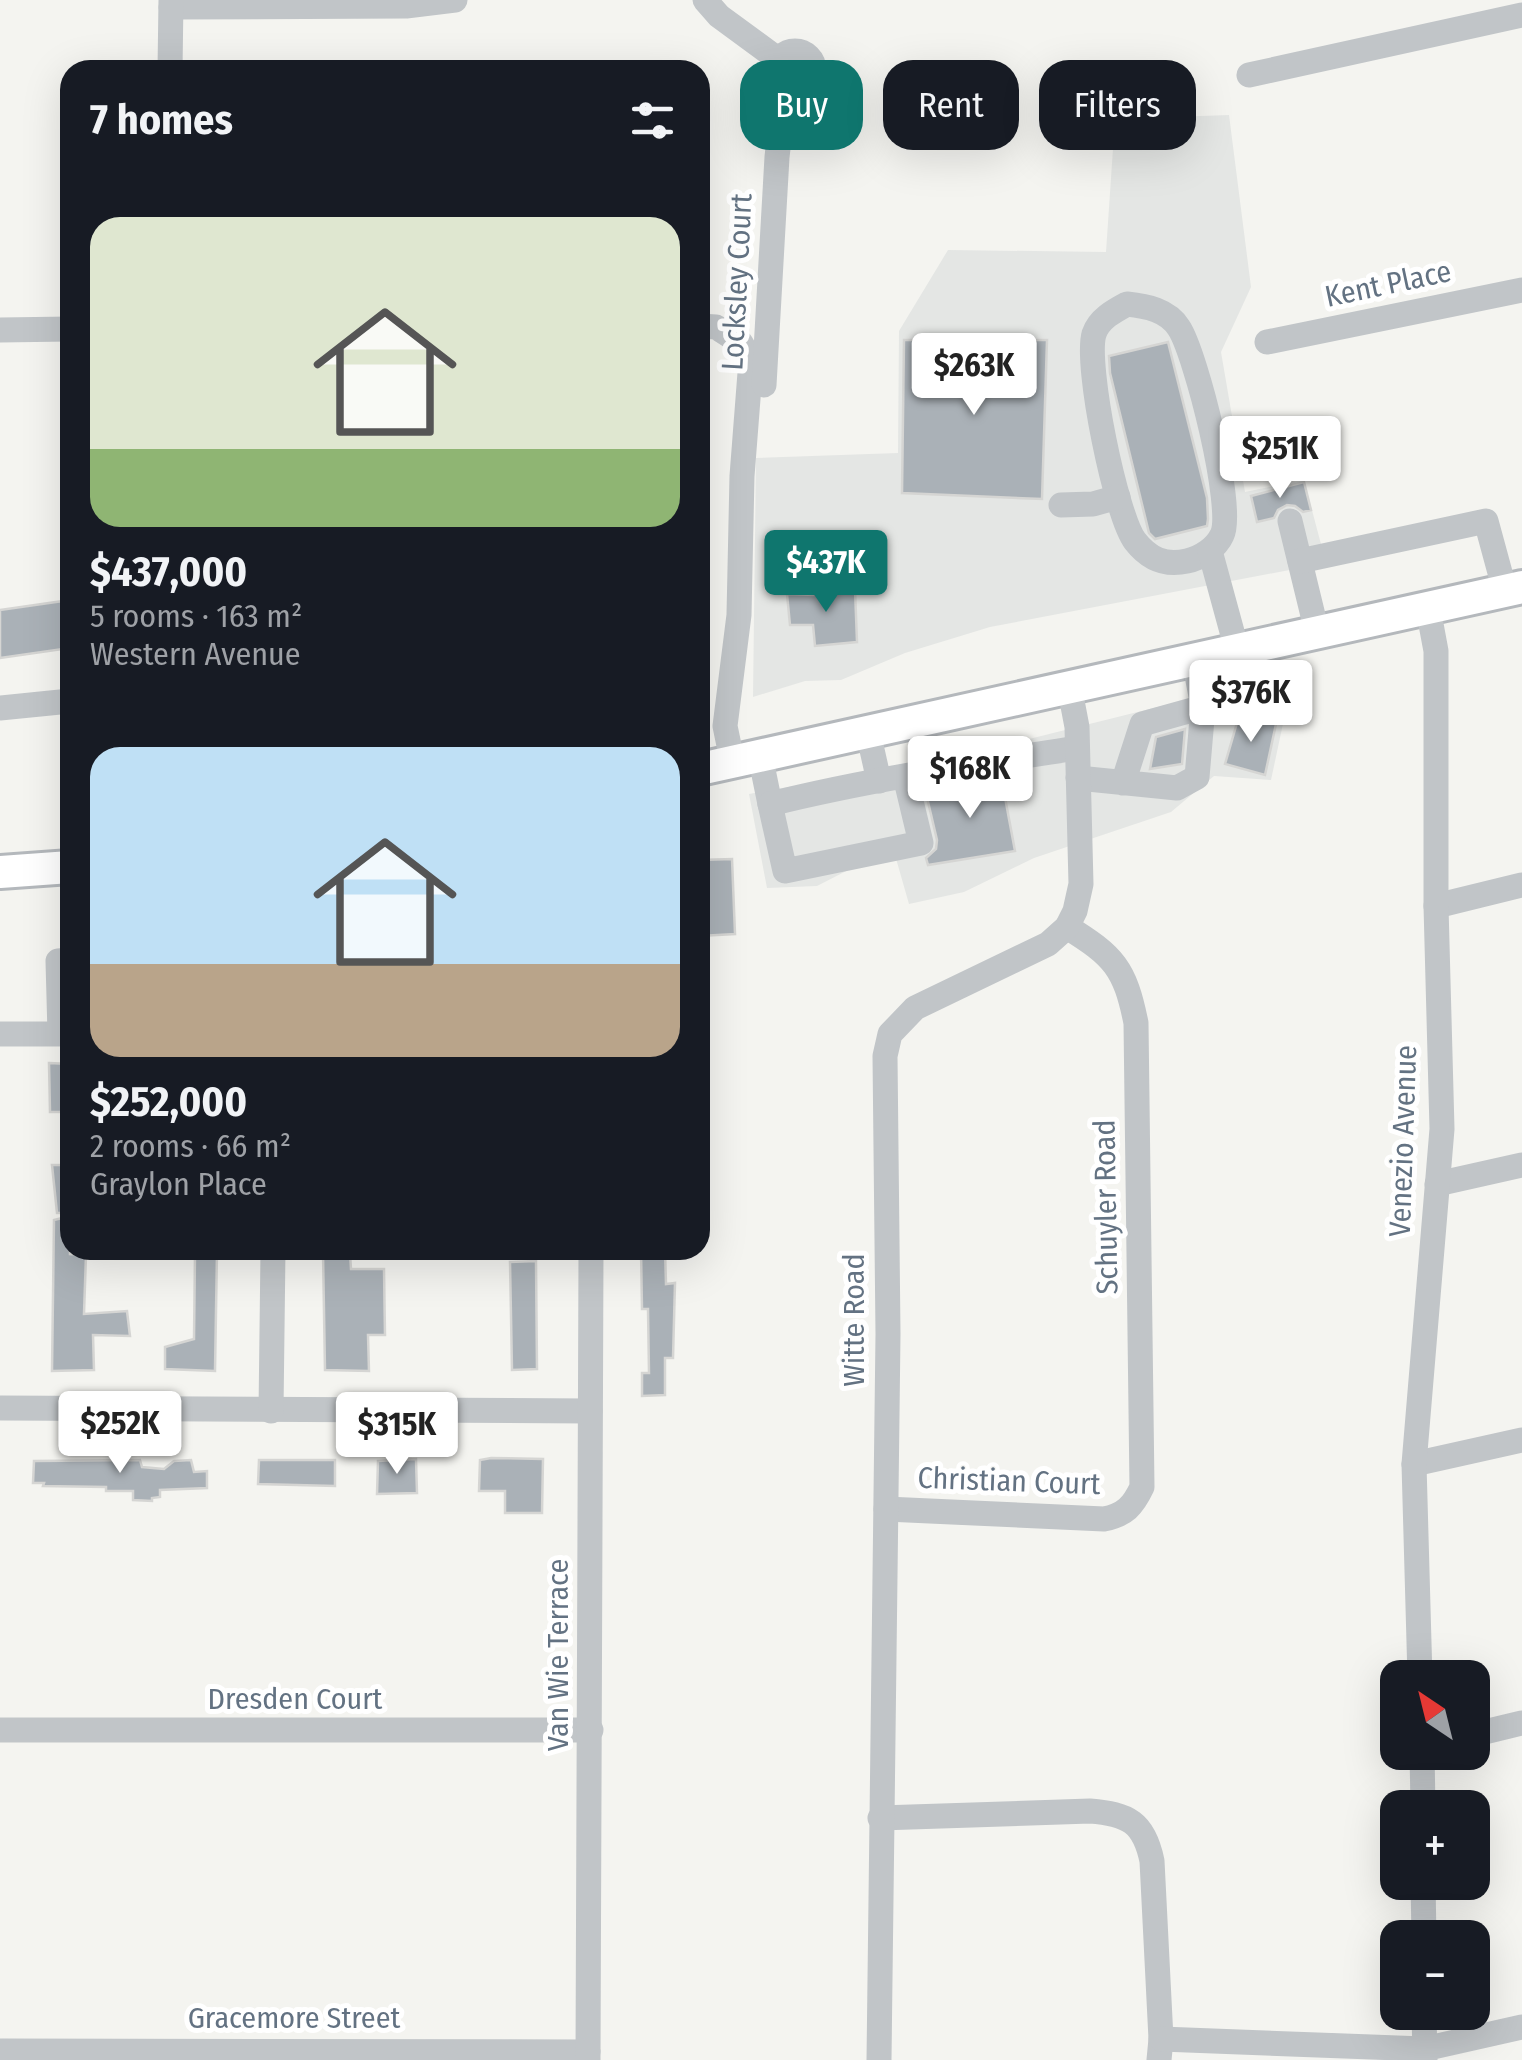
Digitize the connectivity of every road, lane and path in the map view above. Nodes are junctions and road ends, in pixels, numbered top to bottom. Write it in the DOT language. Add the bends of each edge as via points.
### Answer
graph roads {
  1 [pos="454,0"];
  2 [pos="704,0"];
  3 [pos="171,4"];
  4 [pos="1522,15"];
  5 [pos="170,60"];
  6 [pos="1249,74"];
  7 [pos="1522,290"];
  8 [pos="710,327"];
  9 [pos="60,329"];
  10 [pos="0,330"];
  11 [pos="1267,342"];
  12 [pos="742,476"];
  13 [pos="1118,497"];
  14 [pos="1061,505"];
  15 [pos="1290,521"];
  16 [pos="1210,551"];
  17 [pos="1300,561"];
  18 [pos="1513,589"];
  19 [pos="1428,608"];
  20 [pos="1317,632"];
  21 [pos="1238,650"];
  22 [pos="1194,660"];
  23 [pos="1069,685"];
  24 [pos="60,702"];
  25 [pos="0,708"];
  26 [pos="1202,708"];
  27 [pos="868,732"];
  28 [pos="1078,748"];
  29 [pos="731,761"];
  30 [pos="892,778"];
  31 [pos="1078,778"];
  32 [pos="1124,783"];
  33 [pos="770,804"];
  34 [pos="60,869"];
  35 [pos="0,872"];
  36 [pos="1522,885"];
  37 [pos="1436,906"];
  38 [pos="1067,926"];
  39 [pos="60,962"];
  40 [pos="0,1034"];
  41 [pos="60,1034"];
  42 [pos="60,1034"];
  43 [pos="1522,1165"];
  44 [pos="1436,1184"];
  45 [pos="273,1260"];
  46 [pos="591,1260"];
  47 [pos="0,1408"];
  48 [pos="271,1411"];
  49 [pos="590,1411"];
  50 [pos="1522,1440"];
  51 [pos="1414,1464"];
  52 [pos="886,1508"];
  53 [pos="1128,1510"];
  54 [pos="1419,1660"];
  55 [pos="1522,1723"];
  56 [pos="0,1730"];
  57 [pos="590,1730"];
  58 [pos="1490,1731"];
  59 [pos="880,1818"];
  60 [pos="1522,2026"];
  61 [pos="1160,2050"];
  62 [pos="0,2051"];
  63 [pos="1425,2054"];
  64 [pos="138,2056"];
  65 [pos="588,2056"];
  66 [pos="879,2060"];
  1 -- 3 [label="street" via="406,6"];
  2 -- 12 [label="street, Locksley Court" via="779,60 777,77 790,88 777,157 758,442"];
  3 -- 5 [label="street"];
  4 -- 6 [label="street"];
  7 -- 11 [label="street, Kent Place"];
  8 -- 12 [label="street" via="741,343 751,360"];
  9 -- 10 [label="street"];
  12 -- 29 [label="street" via="739,616 726,726"];
  13 -- 14 [label="street"];
  13 -- 16 [label="street" via="1132,538 1146,554 1165,564"];
  13 -- 16 [label="street" via="1096,398 1094,332 1126,304 1153,307 1178,325 1191,354 1226,505 1224,533"];
  15 -- 17 [label="street"];
  16 -- 21 [label="street"];
  17 -- 18 [label="street" via="1486,520"];
  17 -- 20 [label="street"];
  18 -- 19 [label="main road"];
  19 -- 20 [label="main road"];
  19 -- 37 [label="street, Venezio Avenue" via="1436,650"];
  20 -- 21 [label="main road"];
  21 -- 22 [label="main road"];
  22 -- 23 [label="main road"];
  22 -- 26 [label="street"];
  23 -- 27 [label="main road"];
  23 -- 28 [label="street"];
  24 -- 25 [label="street"];
  26 -- 32 [label="street" via="1142,724"];
  26 -- 32 [label="street" via="1197,777 1177,788"];
  27 -- 29 [label="main road"];
  27 -- 30 [label="street"];
  28 -- 30 [label="street"];
  28 -- 31 [label="street"];
  29 -- 33 [label="street"];
  30 -- 33 [label="street"];
  30 -- 33 [label="street" via="920,842 785,871"];
  31 -- 32 [label="street"];
  31 -- 38 [label="street" via="1081,884"];
  34 -- 35 [label="main road"];
  36 -- 37 [label="street"];
  37 -- 44 [label="street, Venezio Avenue" via="1442,1129"];
  38 -- 52 [label="street, Witte Road" via="1048,944 931,998 890,1034"];
  38 -- 53 [label="street, Schuyler Road" via="1116,966 1136,1023 1142,1487"];
  39 -- 41 [label="street"];
  40 -- 42 [label="street"];
  43 -- 44 [label="street"];
  44 -- 51 [label="street, Venezio Avenue"];
  45 -- 48 [label="street"];
  46 -- 49 [label="street, Van Wie Terrace"];
  47 -- 48 [label="street"];
  48 -- 49 [label="street"];
  49 -- 57 [label="street, Van Wie Terrace"];
  50 -- 51 [label="street"];
  51 -- 54 [label="street, Venezio Avenue"];
  52 -- 53 [label="street, Christian Court" via="1104,1519"];
  52 -- 59 [label="street, Witte Road"];
  55 -- 58 [label="street"];
  56 -- 57 [label="street, Dresden Court"];
  57 -- 65 [label="street, Van Wie Terrace"];
  59 -- 61 [label="street" via="1090,1811 1131,1819 1148,1840 1152,1861"];
  59 -- 66 [label="street, Witte Road"];
  60 -- 63 [label="street"];
  61 -- 63 [label="street"];
  62 -- 64 [label="street, Gracemore Street"];
  64 -- 65 [label="street, Gracemore Street"];
}
